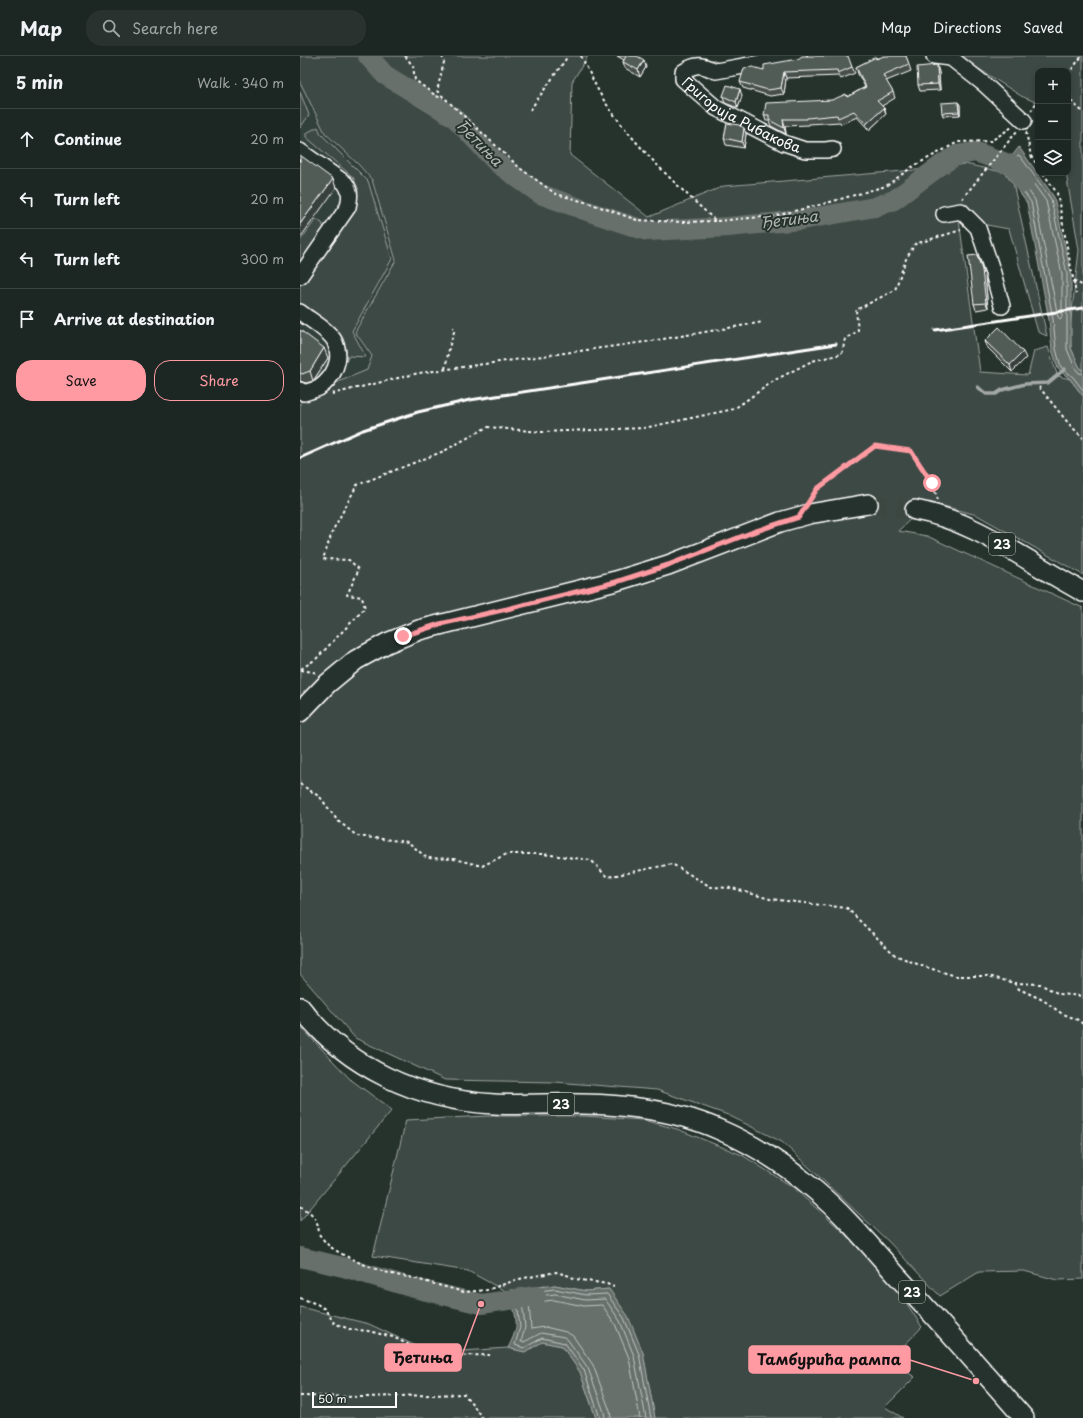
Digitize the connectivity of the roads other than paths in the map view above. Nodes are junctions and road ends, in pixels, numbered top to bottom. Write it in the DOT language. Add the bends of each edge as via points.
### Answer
graph roads {
  1 [pos="799,56"];
  2 [pos="934,56"];
  3 [pos="1022,125"];
  4 [pos="833,149"];
  5 [pos="300,151"];
  6 [pos="944,214"];
  7 [pos="300,276"];
  8 [pos="1002,306"];
  9 [pos="300,312"];
  10 [pos="300,390"];
  11 [pos="868,504"];
  12 [pos="916,510"];
  13 [pos="1083,592"];
  14 [pos="300,712"];
  15 [pos="300,1007"];
  16 [pos="1024,1418"];
  1 -- 4 [label="street, Григорија Рибакова" via="716,71 702,66 692,66 683,72 683,79 716,108 784,143 805,150"];
  2 -- 3 [label="street" via="951,58 984,84"];
  5 -- 7 [label="street" via="345,183 350,190 348,207"];
  6 -- 8 [label="street" via="961,211 978,228"];
  9 -- 10 [label="street" via="329,334 338,352 337,366 330,379 318,389 304,393"];
  11 -- 14 [label="main road" via="799,517 616,582 440,624 403,636 356,660 327,684"];
  12 -- 13 [label="main road, 23" via="956,521 988,536"];
  15 -- 16 [label="main road, 23" via="323,1033 350,1056 387,1078 424,1093 482,1104 609,1105 648,1109 717,1128 752,1146 786,1168 827,1200"];
}
